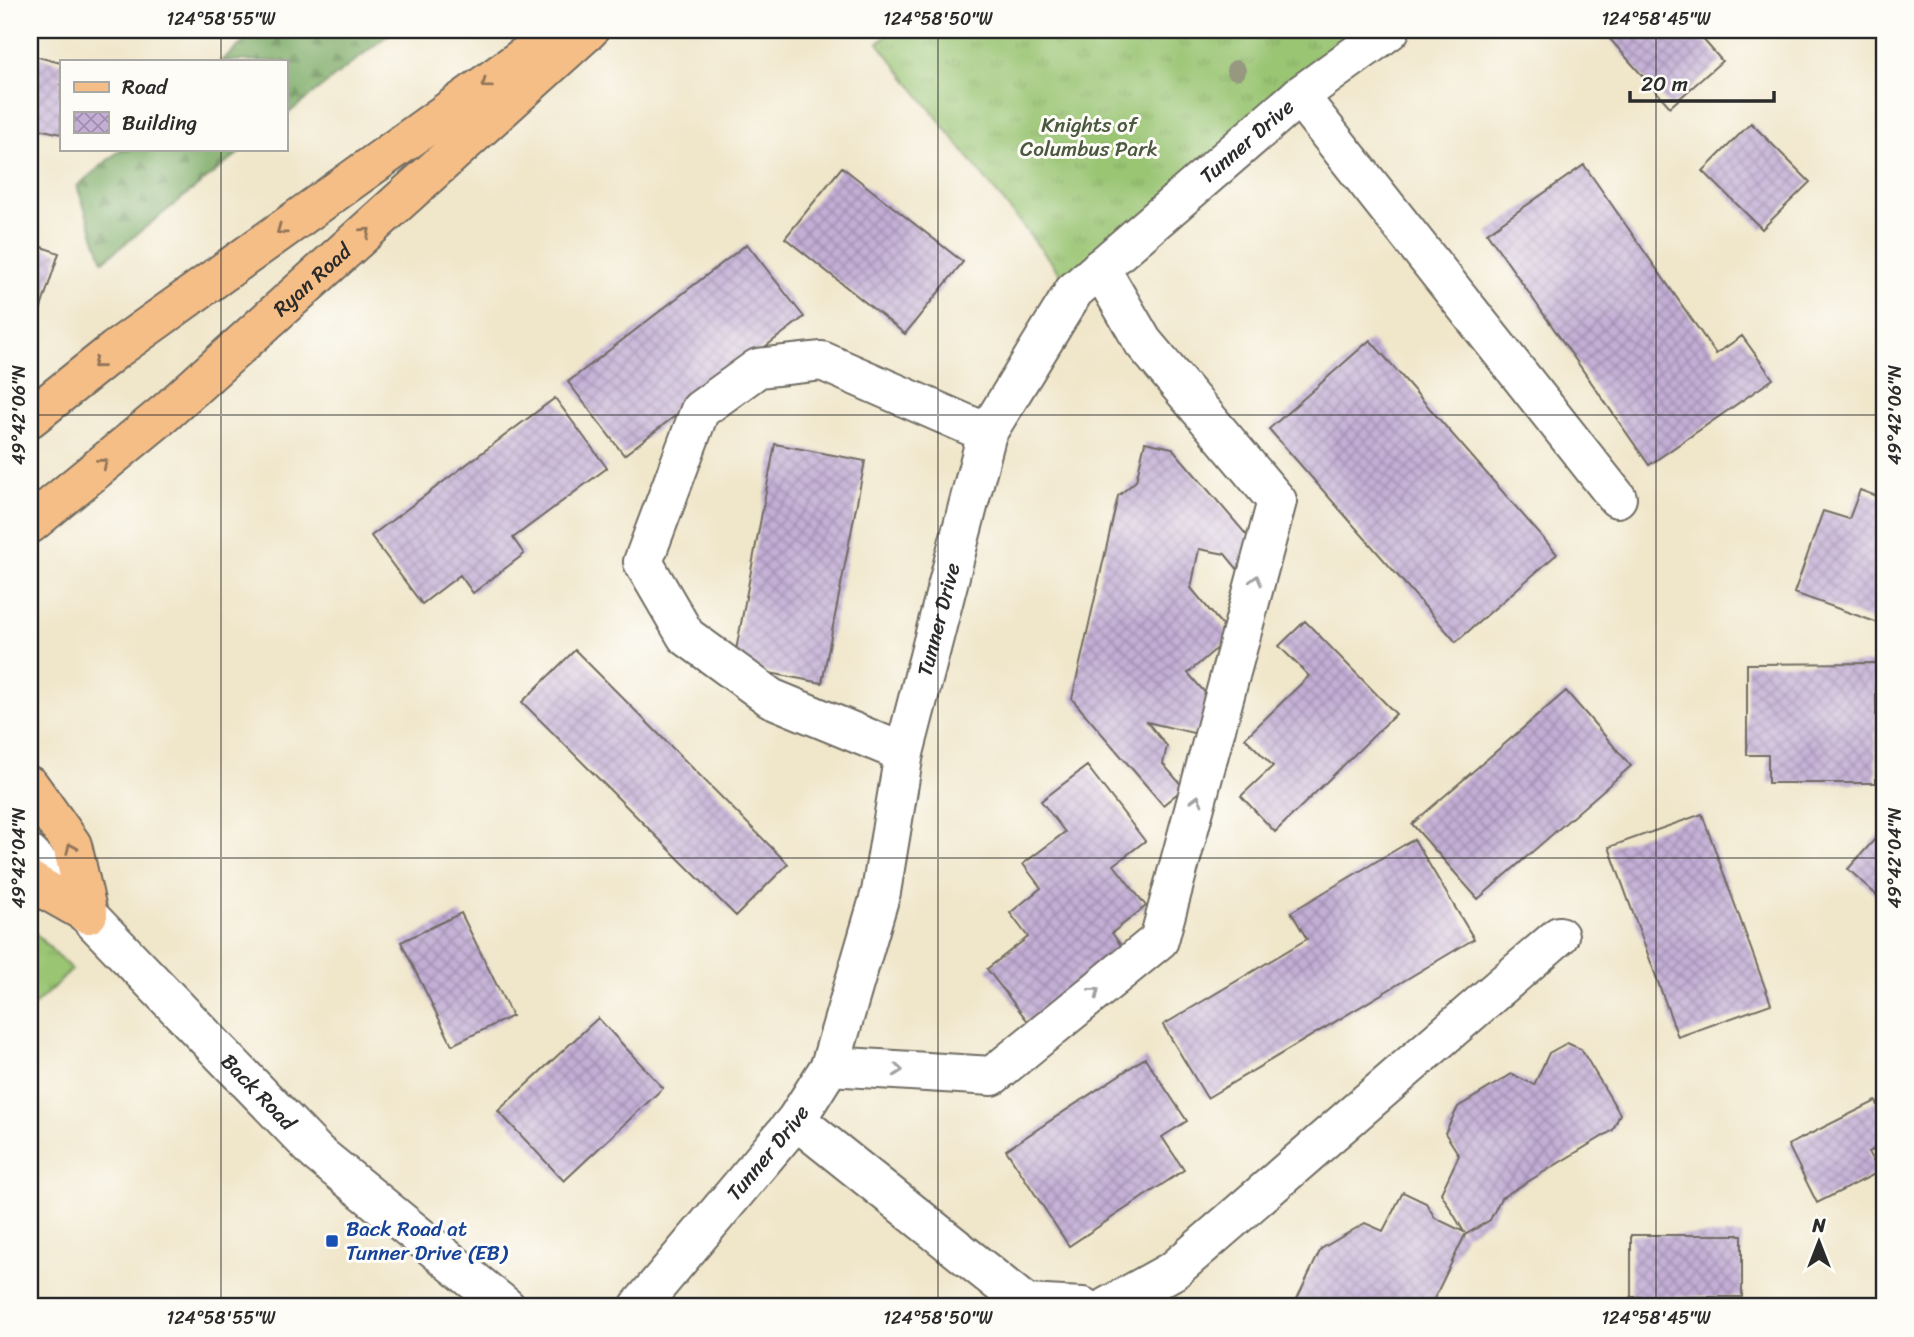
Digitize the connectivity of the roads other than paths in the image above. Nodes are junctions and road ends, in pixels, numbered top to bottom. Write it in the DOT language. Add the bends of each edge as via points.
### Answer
graph roads {
  1 [pos="562,30"];
  2 [pos="589,30"];
  3 [pos="1390,30"];
  4 [pos="1299,96"];
  5 [pos="1100,268"];
  6 [pos="30,418"];
  7 [pos="987,433"];
  8 [pos="1617,498"];
  9 [pos="40,515"];
  10 [pos="30,551"];
  11 [pos="904,754"];
  12 [pos="30,786"];
  13 [pos="30,855"];
  14 [pos="30,881"];
  15 [pos="88,914"];
  16 [pos="1559,936"];
  17 [pos="830,1066"];
  18 [pos="796,1120"];
  19 [pos="506,1307"];
  20 [pos="639,1307"];
  21 [pos="1083,1307"];
  22 [pos="1107,1307"];
  1 -- 6 [label="main road, one-way" via="115,350"];
  9 -- 2 [label="main road, Ryan Road, one-way" via="175,404"];
  3 -- 4 [label="street, Tunner Drive"];
  4 -- 5 [label="street, Tunner Drive"];
  4 -- 8 [label="street"];
  5 -- 7 [label="street, Tunner Drive" via="1074,291"];
  17 -- 5 [label="street, one-way" via="992,1076 1159,940 1278,501 1143,342"];
  7 -- 11 [label="street, Tunner Drive"];
  7 -- 11 [label="street" via="822,361 758,368 700,410 643,562 686,636 771,698"];
  9 -- 10 [label="main road"];
  11 -- 17 [label="street, Tunner Drive" via="881,892"];
  15 -- 12 [label="main road, one-way" via="72,845"];
  13 -- 15 [label="street, Back Road"];
  14 -- 15 [label="main road"];
  15 -- 19 [label="street, Back Road" via="317,1153"];
  16 -- 22 [label="street" via="1174,1270"];
  17 -- 18 [label="street, Tunner Drive"];
  18 -- 20 [label="street, Tunner Drive"];
  18 -- 21 [label="street" via="1026,1304"];
}
